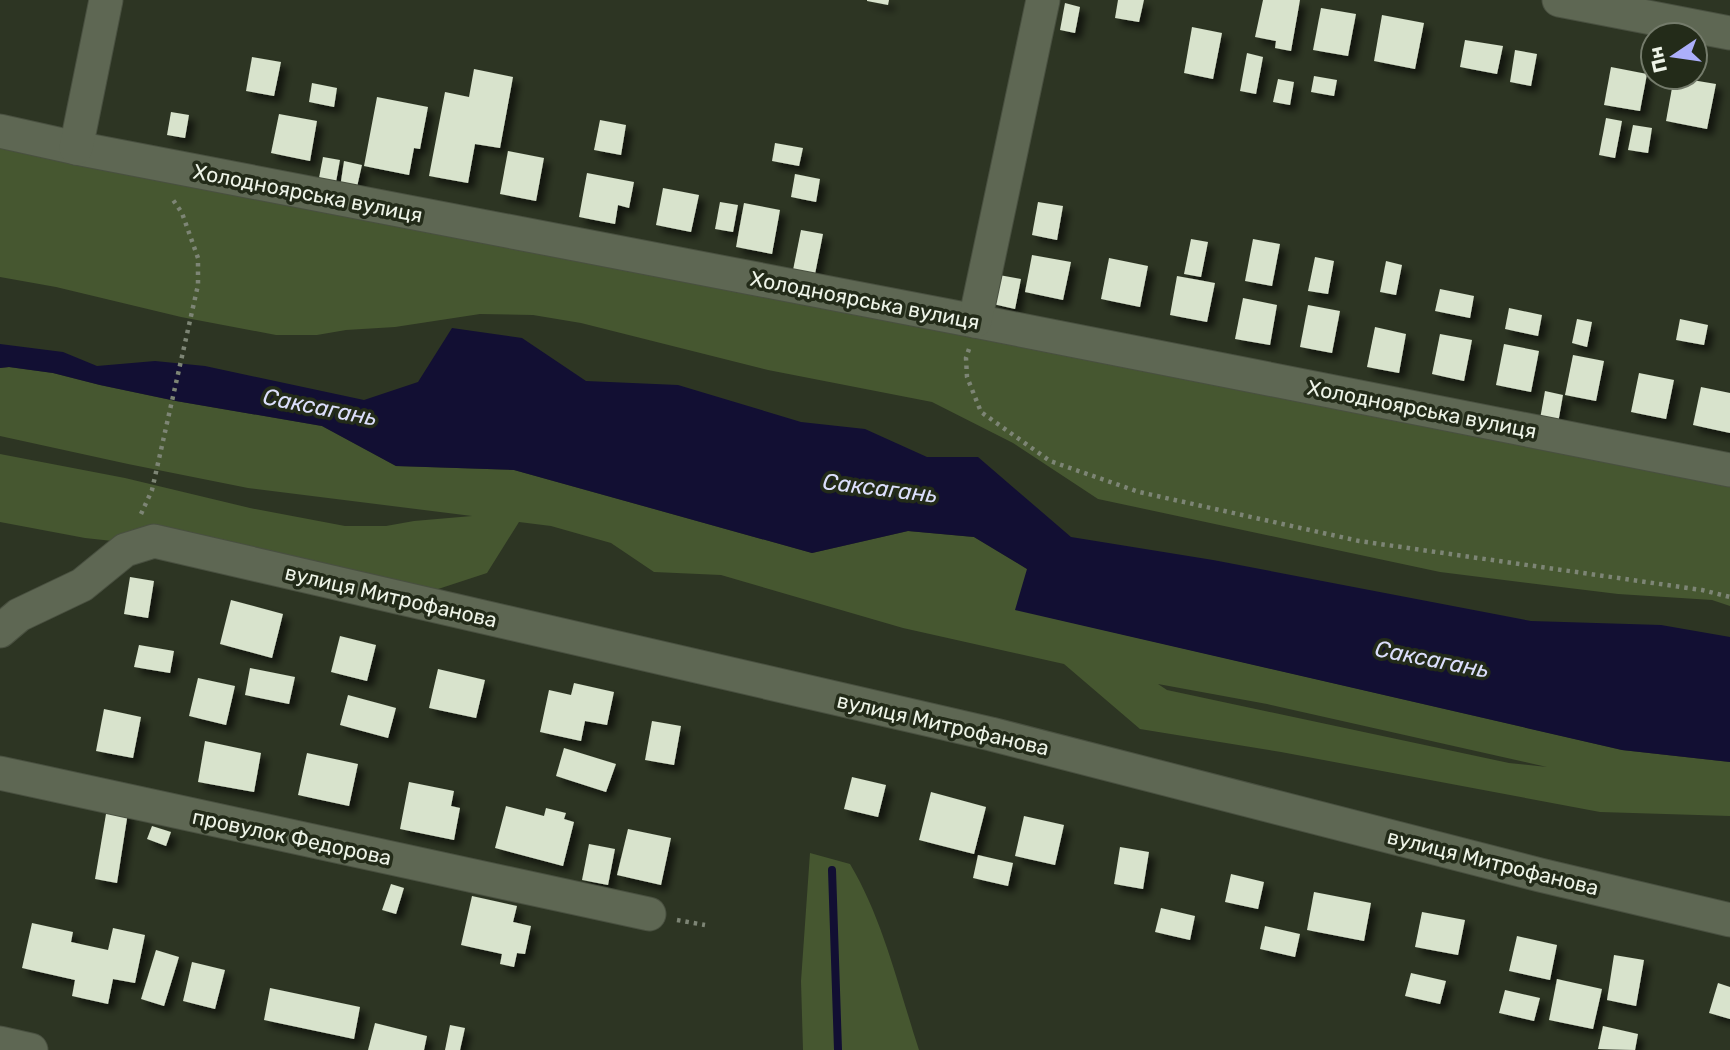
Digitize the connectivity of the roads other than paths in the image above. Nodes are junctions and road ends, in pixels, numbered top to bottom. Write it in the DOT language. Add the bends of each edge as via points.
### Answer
graph roads {
  1 [pos="106,0"];
  2 [pos="1043,0"];
  3 [pos="1559,0"];
  4 [pos="1730,33"];
  5 [pos="0,131"];
  6 [pos="75,148"];
  7 [pos="975,321"];
  8 [pos="1730,470"];
  9 [pos="0,631"];
  10 [pos="0,773"];
  11 [pos="649,914"];
  12 [pos="1730,920"];
  13 [pos="0,1043"];
  14 [pos="31,1050"];
  1 -- 6 [label="street"];
  2 -- 7 [label="street"];
  3 -- 4 [label="street"];
  5 -- 6 [label="street, Холодноярська вулиця"];
  6 -- 7 [label="street, Холодноярська вулиця"];
  7 -- 8 [label="street, Холодноярська вулиця"];
  9 -- 12 [label="street, вулиця Митрофанова" via="19,615 82,585 125,550 153,541 991,734"];
  10 -- 11 [label="street, провулок Федорова"];
  13 -- 14 [label="street"];
}
